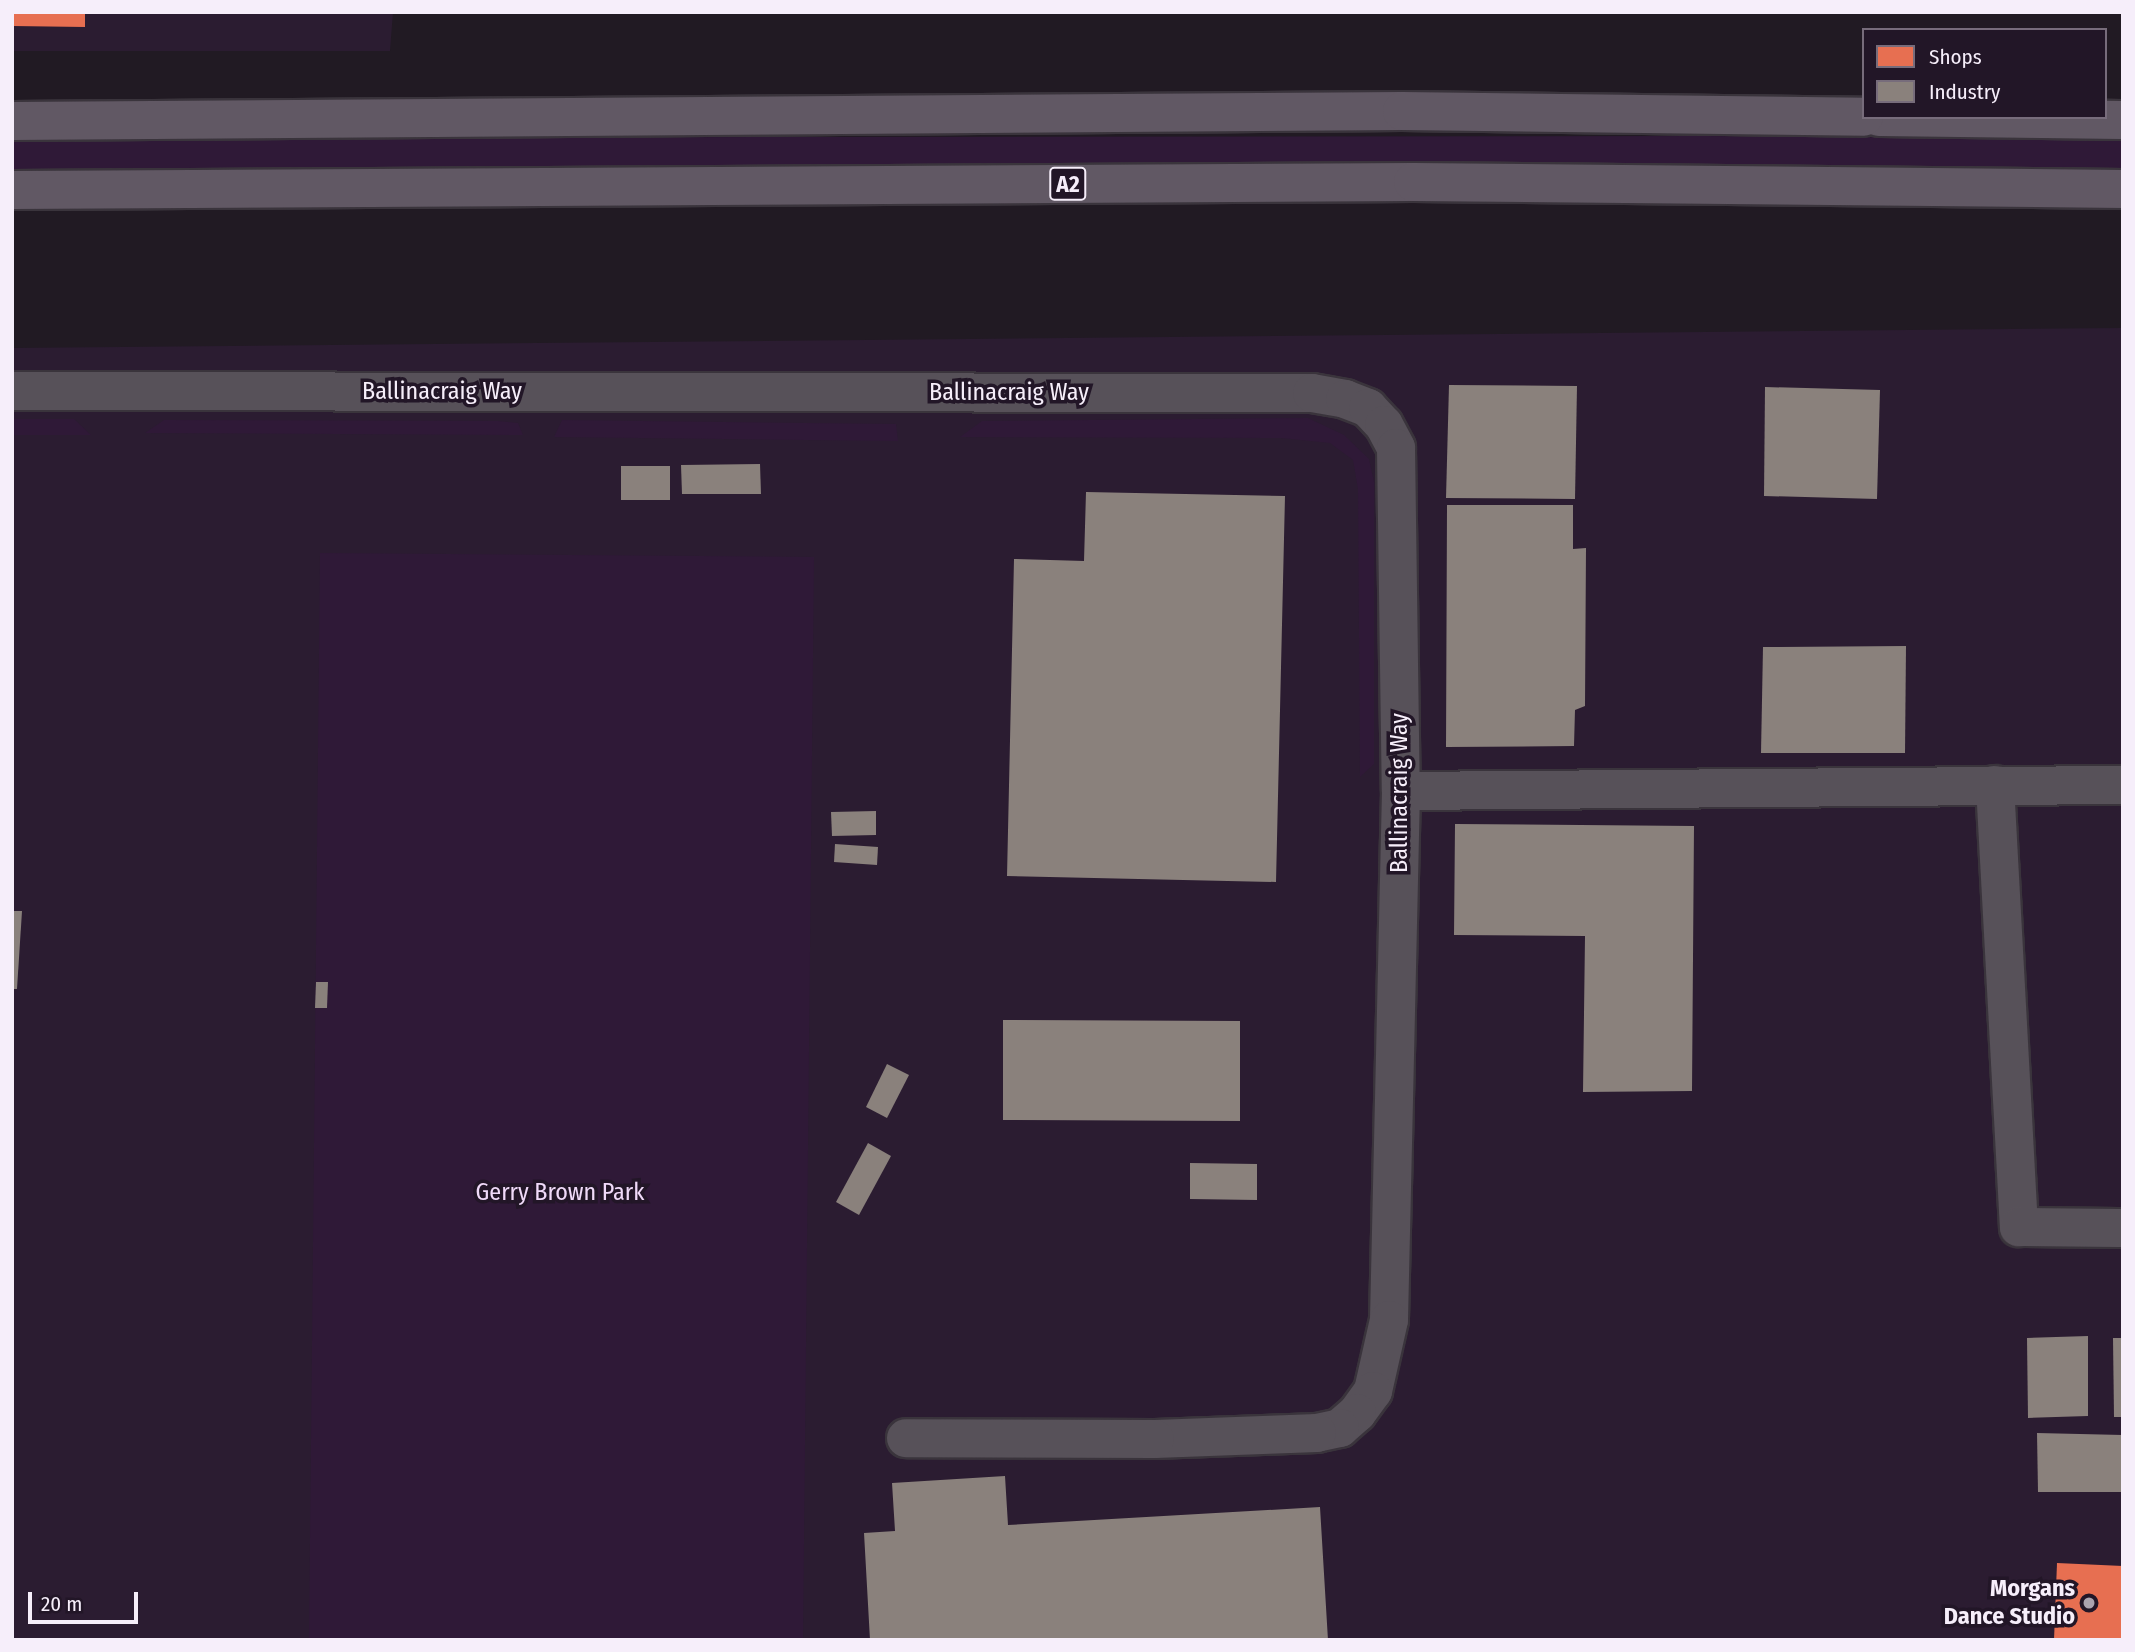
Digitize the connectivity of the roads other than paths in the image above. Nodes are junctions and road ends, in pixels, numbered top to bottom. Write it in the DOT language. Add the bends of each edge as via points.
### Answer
graph roads {
  1 [pos="1862,117"];
  2 [pos="2042,119"];
  3 [pos="2123,120"];
  4 [pos="12,121"];
  5 [pos="2123,189"];
  6 [pos="12,190"];
  7 [pos="12,391"];
  8 [pos="1995,785"];
  9 [pos="2123,785"];
  10 [pos="1401,791"];
  11 [pos="2123,1228"];
  12 [pos="906,1438"];
  1 -- 4 [label="highway" via="1388,111"];
  2 -- 3 [label="highway"];
  5 -- 6 [label="highway, A2" via="1413,182"];
  7 -- 10 [label="street, Ballinacraig Way" via="1312,393 1345,399 1368,408 1384,425 1396,449"];
  8 -- 9 [label="street"];
  8 -- 10 [label="street"];
  8 -- 11 [label="street" via="2019,1227"];
  10 -- 12 [label="street, Ballinacraig Way" via="1389,1320 1373,1391 1357,1413 1340,1428 1317,1433 1155,1439"];
}
